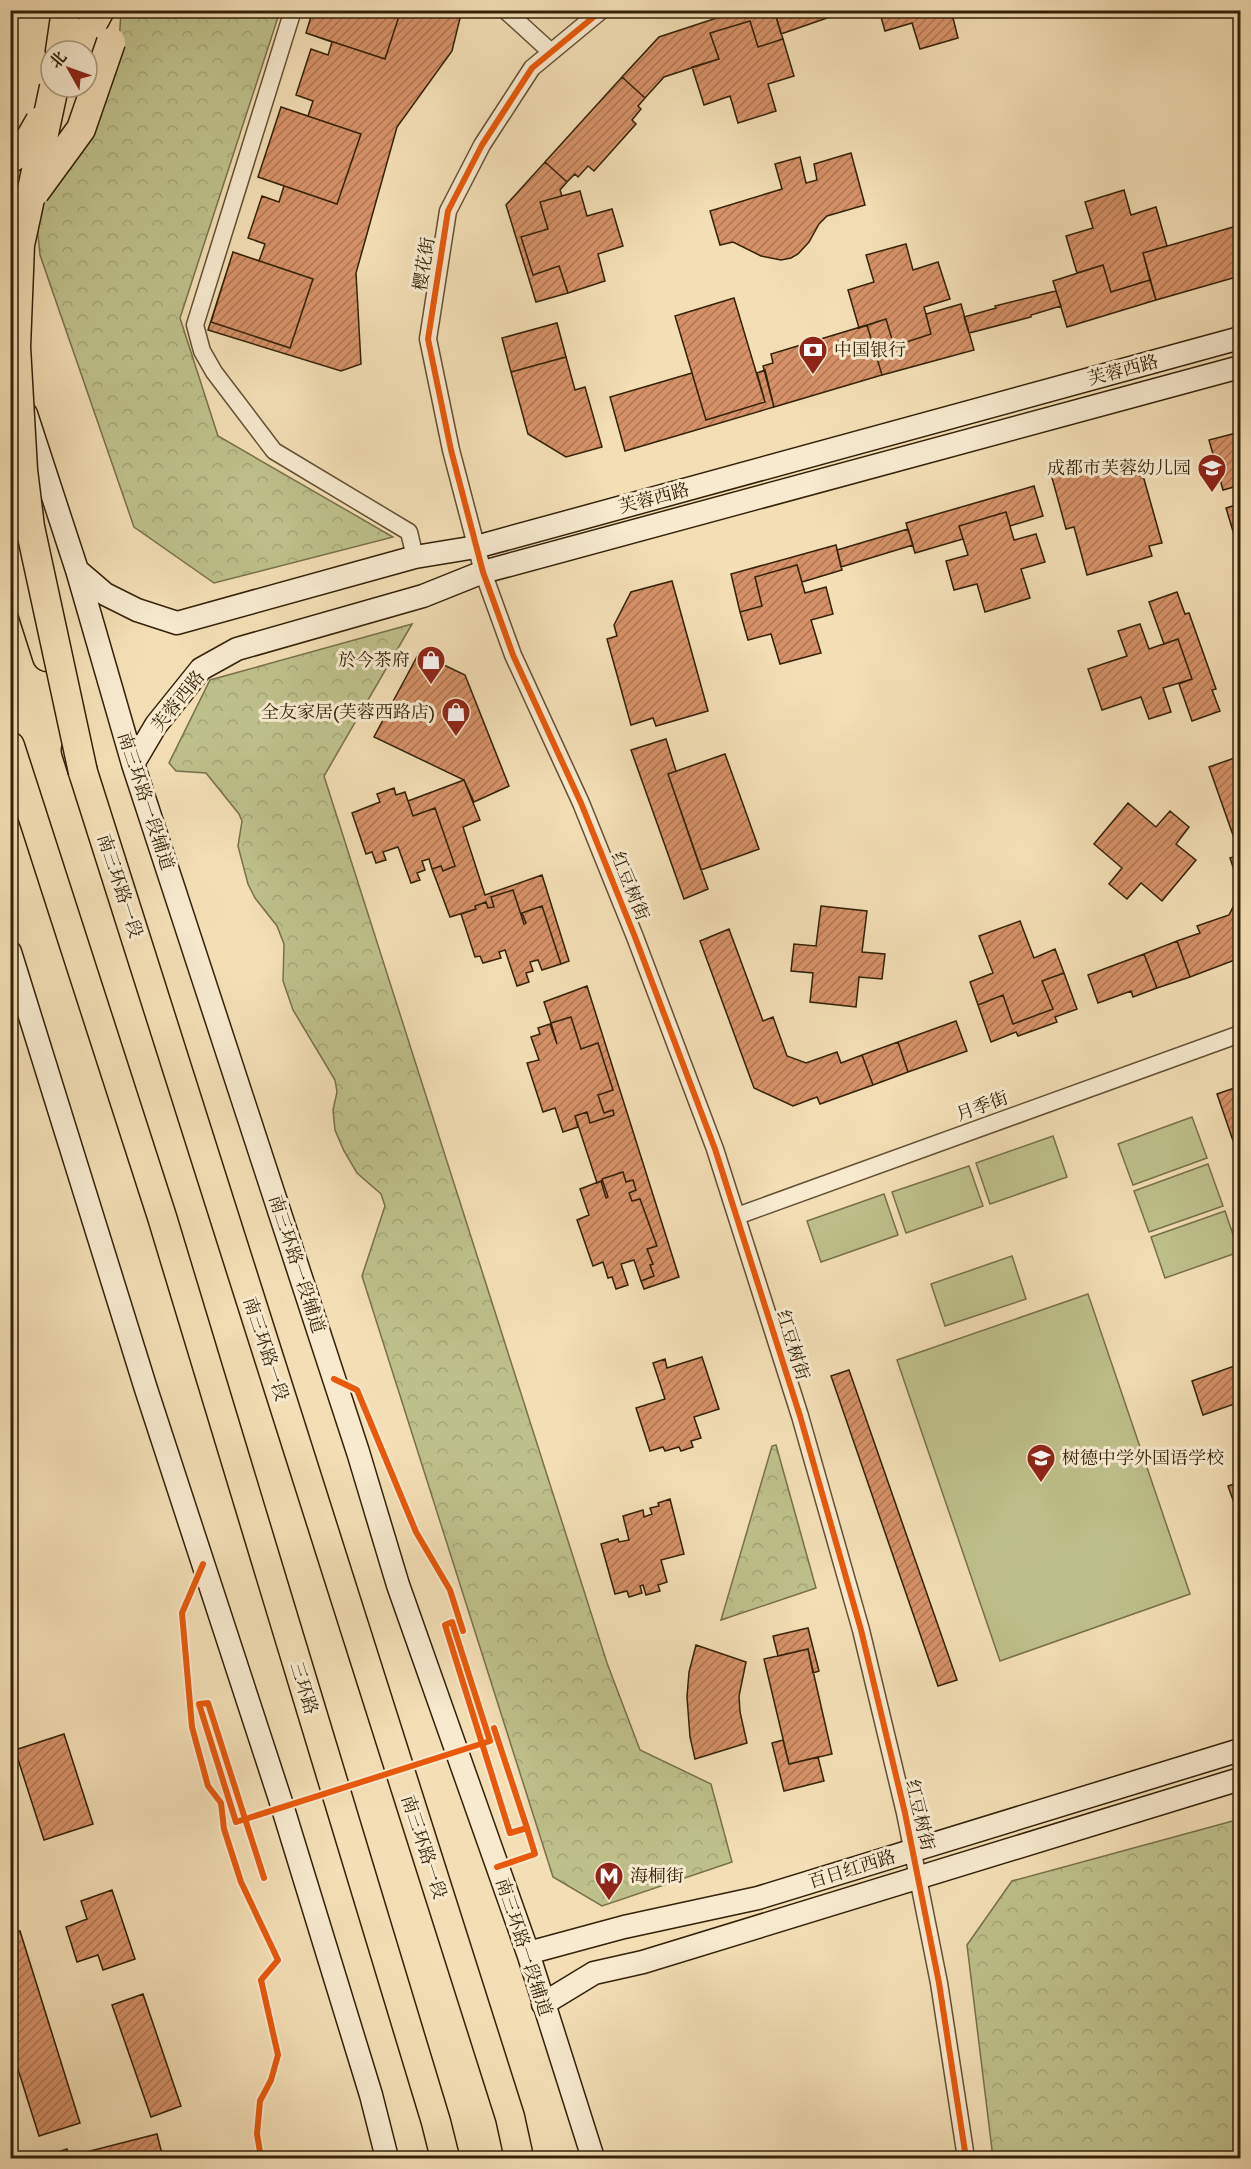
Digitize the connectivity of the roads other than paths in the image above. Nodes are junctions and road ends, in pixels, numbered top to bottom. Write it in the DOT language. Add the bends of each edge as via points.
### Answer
graph roads {
  1 [pos="66,10"];
  2 [pos="100,10"];
  3 [pos="115,10"];
  4 [pos="293,10"];
  5 [pos="505,10"];
  6 [pos="602,10"];
  7 [pos="62,39"];
  8 [pos="84,39"];
  9 [pos="551,52"];
  10 [pos="51,99"];
  11 [pos="51,99"];
  12 [pos="10,159"];
  13 [pos="10,212"];
  14 [pos="1240,338"];
  15 [pos="10,365"];
  16 [pos="1240,367"];
  17 [pos="10,541"];
  18 [pos="476,547"];
  19 [pos="415,557"];
  20 [pos="77,570"];
  21 [pos="483,572"];
  22 [pos="12,752"];
  23 [pos="133,764"];
  24 [pos="83,772"];
  25 [pos="10,952"];
  26 [pos="1240,1034"];
  27 [pos="737,1216"];
  28 [pos="1240,1750"];
  29 [pos="1240,1779"];
  30 [pos="913,1851"];
  31 [pos="919,1877"];
  32 [pos="528,1953"];
  33 [pos="543,2004"];
  34 [pos="387,2158"];
  35 [pos="445,2158"];
  36 [pos="519,2158"];
  37 [pos="593,2158"];
  38 [pos="966,2158"];
  1 -- 7 [label="highway"];
  2 -- 8 [label="highway"];
  3 -- 13 [label="highway, bridge" via="111,42 81,129 39,189"];
  4 -- 19 [label="street" via="195,326 213,372 274,451 409,532"];
  5 -- 9 [label="street"];
  6 -- 9 [label="street, 樱花街"];
  9 -- 18 [label="street, 樱花街" via="532,68 482,145 447,211 436,282 428,339"];
  10 -- 24 [label="highway, bridge" via="20,245 16,347 30,527"];
  11 -- 12 [label="highway, bridge" via="24,149"];
  14 -- 18 [label="main road, 芙蓉西路"];
  15 -- 20 [label="main road, 南三环路一段辅道"];
  16 -- 21 [label="main road, 芙蓉西路"];
  17 -- 24 [label="highway, 南三环路一段, bridge"];
  18 -- 19 [label="main road, 芙蓉西路"];
  18 -- 21 [label="street, 樱花街"];
  19 -- 20 [label="main road, 芙蓉西路" via="177,623 105,594"];
  20 -- 23 [label="main road, 南三环路一段辅道"];
  21 -- 23 [label="main road, 芙蓉西路" via="423,596 237,650 210,664 201,669 156,724"];
  21 -- 27 [label="street, 红豆树街" via="513,655 581,803 635,938"];
  22 -- 35 [label="highway, 三环路" via="162,1217"];
  23 -- 32 [label="main road, 南三环路一段辅道" via="398,1585"];
  24 -- 36 [label="highway, 南三环路一段" via="510,2117"];
  25 -- 34 [label="main road" via="146,1389 281,1802"];
  26 -- 27 [label="street, 月季街"];
  27 -- 30 [label="street, 红豆树街" via="861,1630"];
  28 -- 30 [label="main road, 百日红西路"];
  29 -- 31 [label="main road, 百日红西路"];
  30 -- 31 [label="street, 红豆树街"];
  30 -- 32 [label="main road, 百日红西路" via="758,1898"];
  31 -- 33 [label="main road, 百日红西路" via="643,1962 594,1973"];
  31 -- 38 [label="street, 红豆树街"];
  32 -- 33 [label="main road, 南三环路一段辅道"];
  33 -- 37 [label="main road, 南三环路一段辅道"];
}
